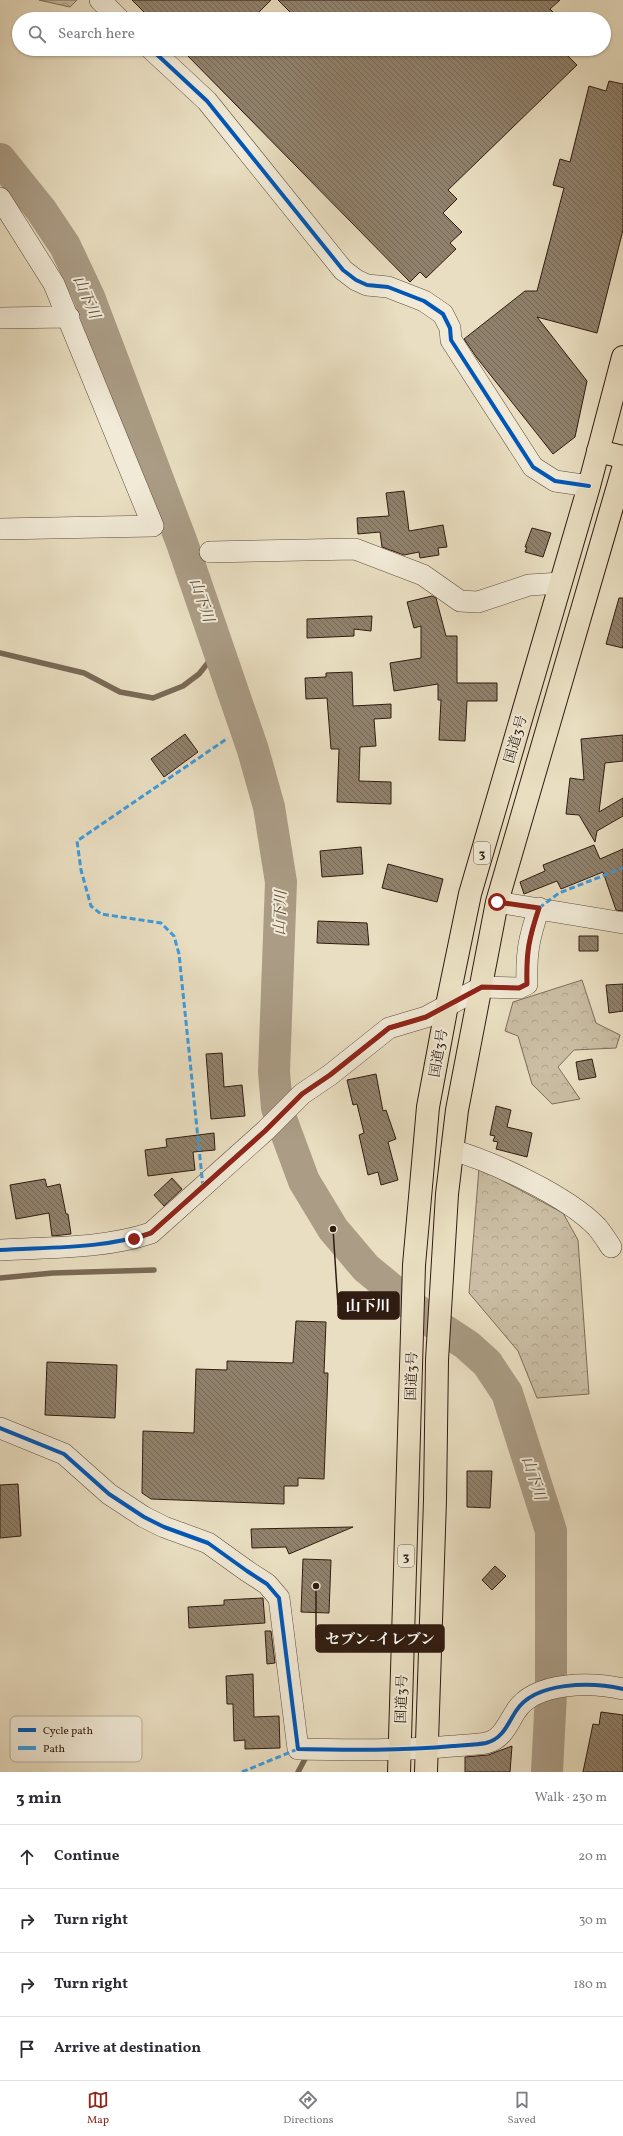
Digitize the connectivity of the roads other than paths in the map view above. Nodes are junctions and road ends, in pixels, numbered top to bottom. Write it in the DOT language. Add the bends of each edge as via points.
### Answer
graph roads {
  1 [pos="100,0"];
  2 [pos="112,12"];
  3 [pos="159,56"];
  4 [pos="0,198"];
  5 [pos="68,317"];
  6 [pos="0,318"];
  7 [pos="623,357"];
  8 [pos="598,451"];
  9 [pos="623,457"];
  10 [pos="623,469"];
  11 [pos="589,486"];
  12 [pos="0,529"];
  13 [pos="210,552"];
  14 [pos="561,582"];
  15 [pos="497,902"];
  16 [pos="539,908"];
  17 [pos="623,923"];
  18 [pos="482,987"];
  19 [pos="446,1005"];
  20 [pos="452,1150"];
  21 [pos="611,1247"];
  22 [pos="0,1250"];
  23 [pos="0,1428"];
  24 [pos="623,1689"];
  25 [pos="426,1749"];
  26 [pos="400,1750"];
  27 [pos="399,1772"];
  28 [pos="426,1772"];
  1 -- 2 [label="street"];
  3 -- 11 [label="street" via="208,101 343,270 367,285 388,287 424,300 443,314 450,328 451,340 533,467 555,481"];
  4 -- 5 [label="street" via="54,284"];
  5 -- 6 [label="street"];
  5 -- 12 [label="street" via="153,526"];
  7 -- 8 [label="main road, 国道3号 / 3"];
  8 -- 9 [label="main road"];
  8 -- 11 [label="main road, 国道3号 / 3"];
  10 -- 15 [label="main road, 国道3号 / 3"];
  11 -- 14 [label="main road, 国道3号 / 3"];
  13 -- 14 [label="street" via="355,549 423,574 460,601 478,602 529,585"];
  14 -- 19 [label="main road, 国道3号 / 3" via="470,894"];
  15 -- 16 [label="street"];
  15 -- 18 [label="main road, 国道3号 / 3"];
  16 -- 17 [label="street"];
  16 -- 18 [label="street" via="528,938 527,984 519,988"];
  18 -- 19 [label="street"];
  18 -- 20 [label="main road, 国道3号 / 3" via="457,1110"];
  19 -- 22 [label="street" via="426,1017 389,1028 296,1101 151,1233 134,1239 106,1243"];
  19 -- 26 [label="main road, 国道3号 / 3" via="428,1107 414,1265"];
  20 -- 21 [label="street" via="509,1172 569,1204 597,1227"];
  20 -- 25 [label="main road, 国道3号 / 3" via="437,1360 435,1508"];
  23 -- 26 [label="street" via="64,1454 109,1494 144,1517 208,1543 267,1584 280,1598 307,1749"];
  24 -- 25 [label="street" via="603,1684 562,1686 529,1697 516,1710 507,1729 488,1742"];
  25 -- 26 [label="street"];
  25 -- 28 [label="main road, 国道3号 / 3"];
  26 -- 27 [label="main road, 国道3号 / 3"];
}
